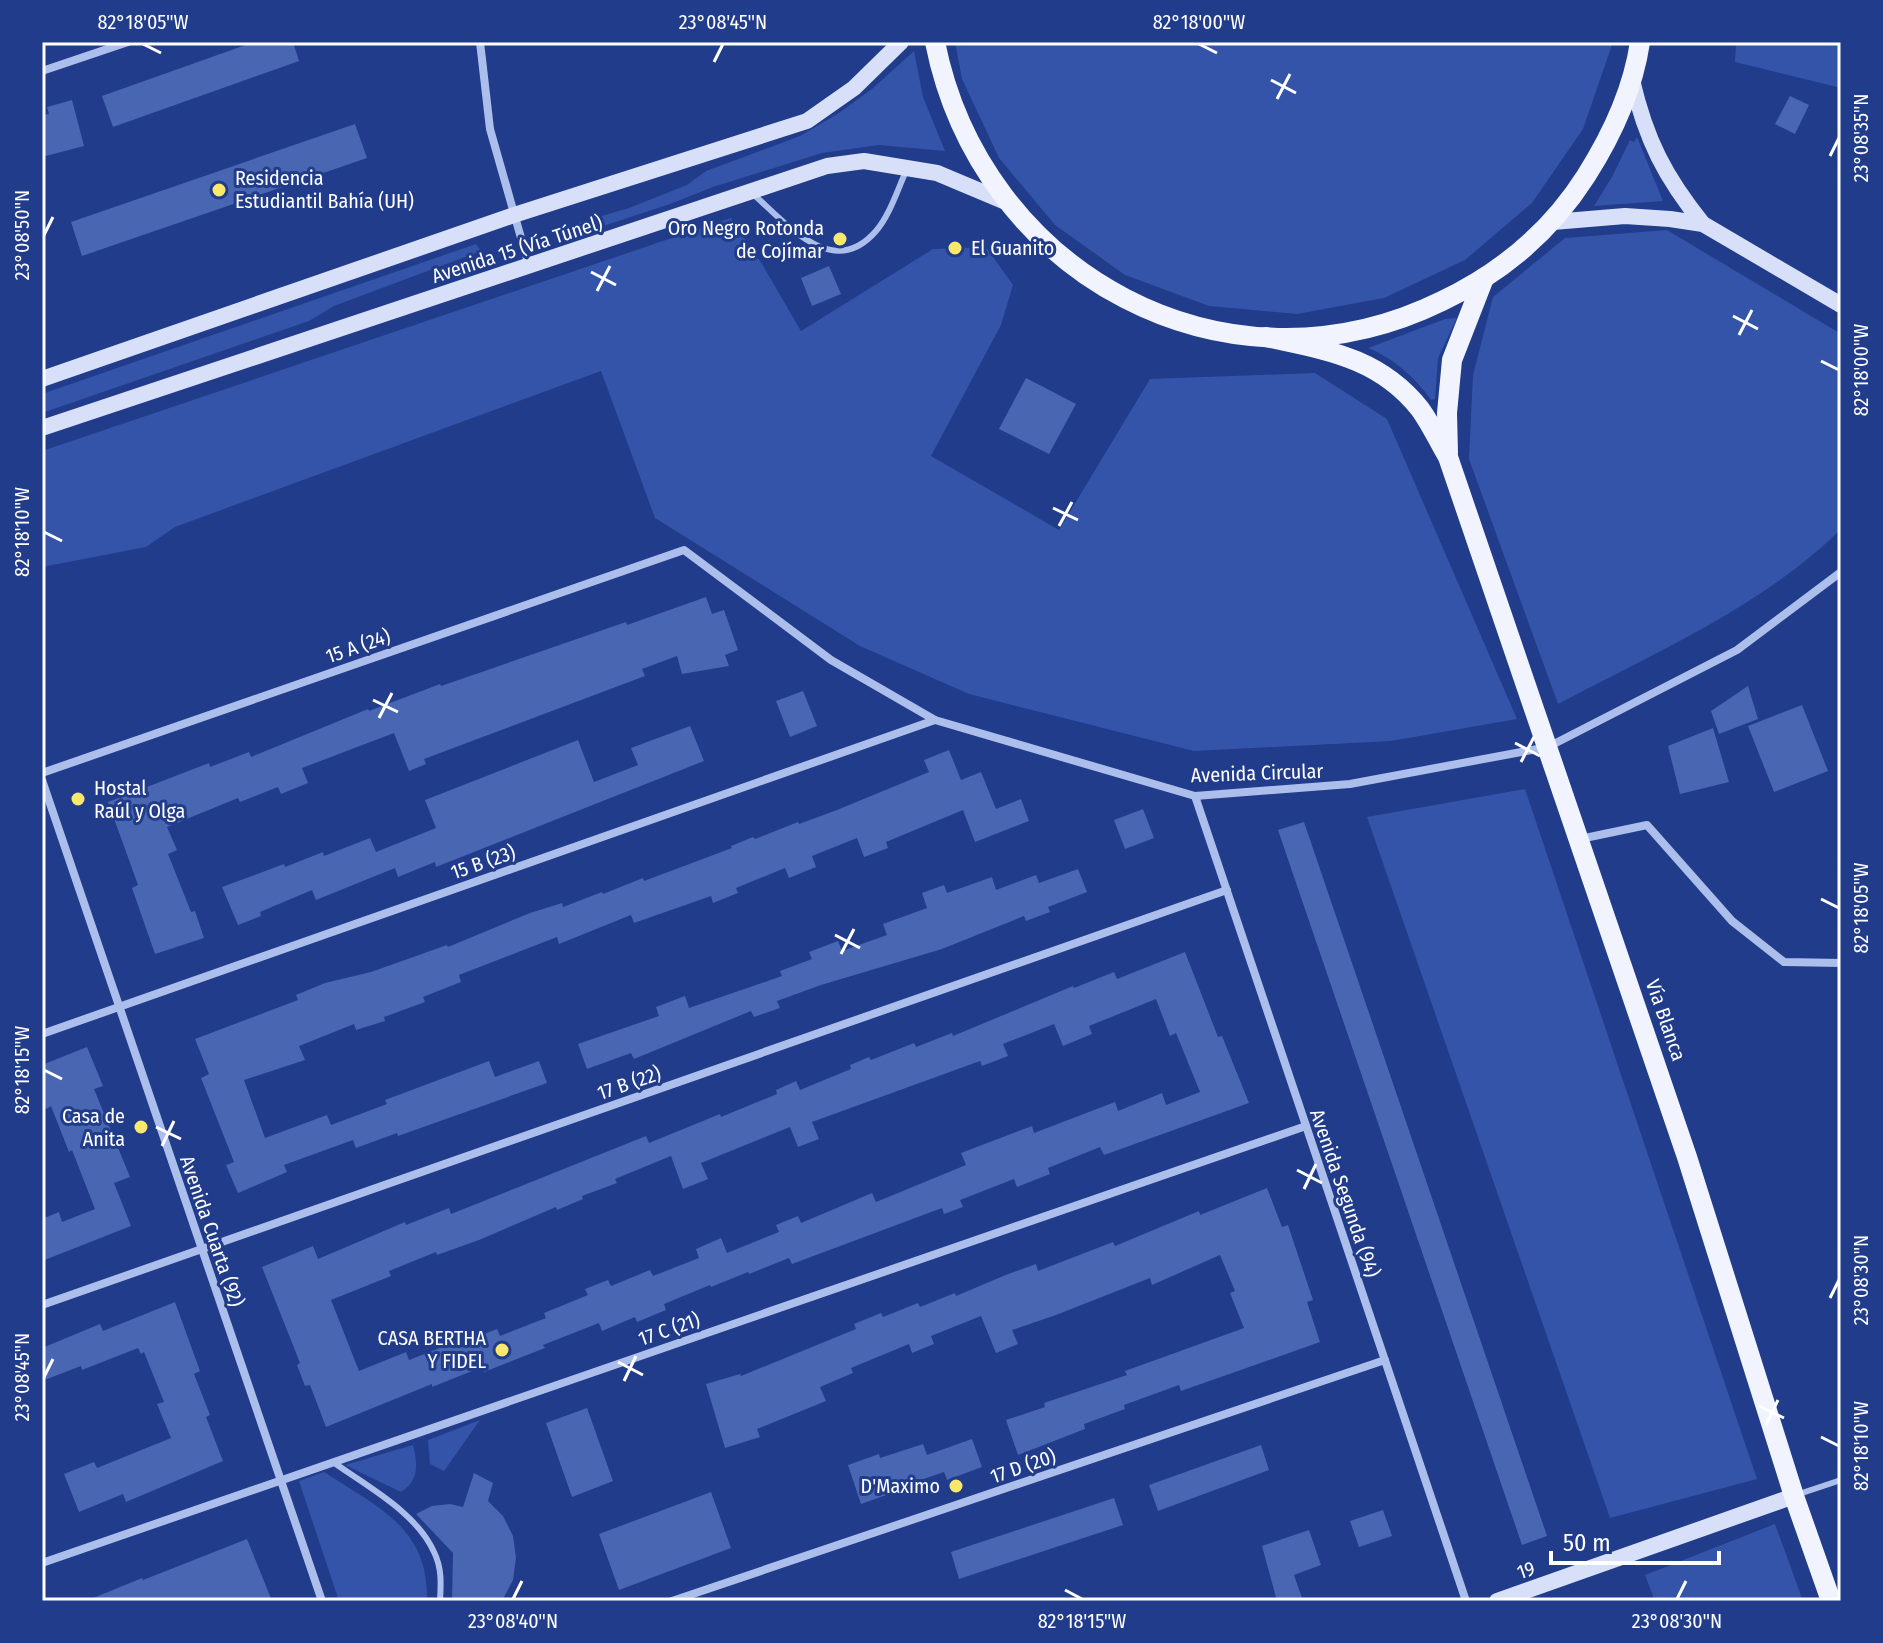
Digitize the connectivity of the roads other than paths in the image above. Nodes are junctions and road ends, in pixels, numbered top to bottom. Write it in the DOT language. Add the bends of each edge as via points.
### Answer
graph roads {
  1 [pos="128,42"];
  2 [pos="480,42"];
  3 [pos="901,42"];
  4 [pos="935,42"];
  5 [pos="1640,42"];
  6 [pos="42,71"];
  7 [pos="1632,80"];
  8 [pos="908,167"];
  9 [pos="750,191"];
  10 [pos="1006,202"];
  11 [pos="514,215"];
  12 [pos="1553,222"];
  13 [pos="1703,224"];
  14 [pos="529,267"];
  15 [pos="1484,278"];
  16 [pos="1841,305"];
  17 [pos="1266,337"];
  18 [pos="42,379"];
  19 [pos="42,428"];
  20 [pos="1448,457"];
  21 [pos="684,550"];
  22 [pos="1841,572"];
  23 [pos="935,720"];
  24 [pos="1548,747"];
  25 [pos="42,773"];
  26 [pos="42,780"];
  27 [pos="1195,796"];
  28 [pos="1579,839"];
  29 [pos="1227,890"];
  30 [pos="1841,963"];
  31 [pos="119,1006"];
  32 [pos="42,1034"];
  33 [pos="1306,1126"];
  34 [pos="202,1249"];
  35 [pos="42,1305"];
  36 [pos="1385,1360"];
  37 [pos="333,1462"];
  38 [pos="280,1480"];
  39 [pos="1841,1480"];
  40 [pos="1794,1496"];
  41 [pos="42,1563"];
  42 [pos="322,1601"];
  43 [pos="440,1601"];
  44 [pos="672,1601"];
  45 [pos="1466,1601"];
  46 [pos="1497,1601"];
  47 [pos="1831,1601"];
  1 -- 6 [label="street"];
  2 -- 11 [label="street" via="490,129"];
  3 -- 11 [label="main road, Avenida 15 (Vía Túnel)" via="854,88 807,121"];
  4 -- 10 [label="main road" via="963,130"];
  5 -- 7 [label="main road"];
  7 -- 12 [label="main road" via="1599,154"];
  7 -- 13 [label="main road" via="1656,153 1675,189"];
  8 -- 9 [label="main road, Avenida 15 (Vía Túnel)" via="864,161 827,166"];
  8 -- 9 [label="lane" via="878,229 858,248 836,252 808,242"];
  8 -- 10 [label="main road, Avenida 15 (Vía Túnel)" via="937,173"];
  9 -- 14 [label="main road, Avenida 15 (Vía Túnel)"];
  10 -- 17 [label="main road" via="1070,264 1130,301 1196,326"];
  11 -- 14 [label="street"];
  11 -- 18 [label="main road, Avenida 15 (Vía Túnel)"];
  12 -- 13 [label="main road" via="1625,216"];
  12 -- 15 [label="main road"];
  13 -- 16 [label="main road"];
  14 -- 19 [label="main road, Avenida 15 (Vía Túnel)"];
  15 -- 17 [label="main road" via="1427,309 1364,329"];
  15 -- 20 [label="main road, Vía Blanca" via="1452,360"];
  17 -- 20 [label="main road, Vía Blanca" via="1343,354 1371,367 1419,409"];
  20 -- 24 [label="main road, Vía Blanca"];
  21 -- 23 [label="street, Avenida Circular" via="831,660"];
  21 -- 25 [label="street, 15 A (24)"];
  22 -- 24 [label="street, Avenida Circular" via="1737,650"];
  23 -- 27 [label="street, Avenida Circular"];
  23 -- 31 [label="street, 15 B (23)"];
  24 -- 27 [label="street, Avenida Circular" via="1350,784"];
  24 -- 28 [label="main road, Vía Blanca"];
  26 -- 31 [label="street, Avenida Cuarta (92)"];
  27 -- 29 [label="street, Avenida Segunda (94)"];
  28 -- 30 [label="street" via="1647,825 1732,921 1784,962"];
  28 -- 40 [label="main road, Vía Blanca"];
  29 -- 33 [label="street, Avenida Segunda (94)"];
  29 -- 34 [label="street, 17 B (22)"];
  31 -- 32 [label="street, 15 B (23)"];
  31 -- 34 [label="street, Avenida Cuarta (92)"];
  33 -- 36 [label="street, Avenida Segunda (94)"];
  33 -- 37 [label="street, 17 C (21)"];
  34 -- 35 [label="street, 17 B (22)"];
  34 -- 38 [label="street, Avenida Cuarta (92)"];
  36 -- 44 [label="street, 17 D (20)"];
  36 -- 45 [label="street, Avenida Segunda (94)"];
  37 -- 38 [label="street, 17 C (21)"];
  37 -- 43 [label="lane" via="416,1526 434,1551 441,1573"];
  38 -- 41 [label="street, 17 C (21)"];
  38 -- 42 [label="street, Avenida Cuarta (92)"];
  39 -- 40 [label="lane"];
  40 -- 46 [label="main road, 19"];
  40 -- 47 [label="main road, Vía Blanca"];
}
